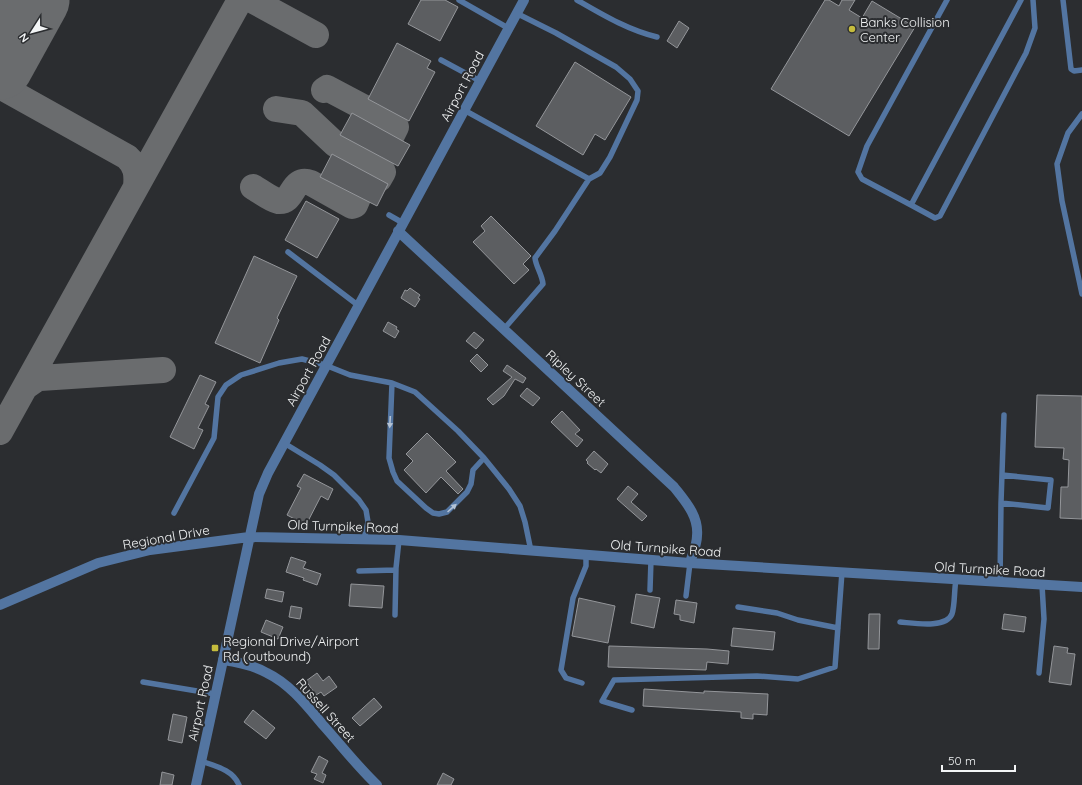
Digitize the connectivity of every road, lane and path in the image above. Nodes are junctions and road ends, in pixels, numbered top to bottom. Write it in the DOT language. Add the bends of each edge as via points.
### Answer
graph roads {
  1 [pos="459,0"];
  2 [pos="523,0"];
  3 [pos="577,0"];
  4 [pos="947,0"];
  5 [pos="1021,0"];
  6 [pos="1033,0"];
  7 [pos="1063,0"];
  8 [pos="516,13"];
  9 [pos="508,28"];
  10 [pos="657,37"];
  11 [pos="441,60"];
  12 [pos="1082,70"];
  13 [pos="480,81"];
  14 [pos="464,110"];
  15 [pos="1082,114"];
  16 [pos="589,178"];
  17 [pos="911,205"];
  18 [pos="389,215"];
  19 [pos="401,227"];
  20 [pos="288,252"];
  21 [pos="1082,294"];
  22 [pos="359,306"];
  23 [pos="504,329"];
  24 [pos="325,365"];
  25 [pos="392,383"];
  26 [pos="1004,415"];
  27 [pos="284,443"];
  28 [pos="484,458"];
  29 [pos="1002,475"];
  30 [pos="1000,503"];
  31 [pos="174,514"];
  32 [pos="249,536"];
  33 [pos="364,539"];
  34 [pos="399,540"];
  35 [pos="531,551"];
  36 [pos="586,555"];
  37 [pos="651,560"];
  38 [pos="690,563"];
  39 [pos="359,570"];
  40 [pos="396,570"];
  41 [pos="842,572"];
  42 [pos="956,580"];
  43 [pos="1000,582"];
  44 [pos="1042,585"];
  45 [pos="1082,587"];
  46 [pos="650,590"];
  47 [pos="686,596"];
  48 [pos="0,605"];
  49 [pos="738,607"];
  50 [pos="395,615"];
  51 [pos="900,622"];
  52 [pos="838,628"];
  53 [pos="223,660"];
  54 [pos="1039,673"];
  55 [pos="144,682"];
  56 [pos="582,683"];
  57 [pos="215,694"];
  58 [pos="632,710"];
  59 [pos="201,761"];
  60 [pos="196,785"];
  61 [pos="239,785"];
  62 [pos="377,785"];
  1 -- 9 [label="lane"];
  2 -- 8 [label="street, Airport Road"];
  3 -- 10 [label="lane" via="640,33"];
  4 -- 17 [label="lane" via="868,146 858,172 862,179"];
  5 -- 17 [label="lane"];
  6 -- 17 [label="lane" via="1035,28 1026,53 940,216 936,218"];
  7 -- 12 [label="lane" via="1071,69"];
  8 -- 9 [label="street, Airport Road"];
  8 -- 16 [label="lane" via="616,67 630,79 638,91 637,100 610,157 600,173"];
  9 -- 13 [label="street, Airport Road"];
  11 -- 13 [label="lane"];
  13 -- 14 [label="street, Airport Road"];
  14 -- 16 [label="lane"];
  14 -- 19 [label="street, Airport Road"];
  15 -- 21 [label="lane" via="1068,133 1057,164"];
  16 -- 23 [label="lane" via="535,258 543,284"];
  18 -- 19 [label="lane"];
  19 -- 22 [label="street, Airport Road"];
  19 -- 23 [label="street, Ripley Street"];
  20 -- 22 [label="lane"];
  22 -- 24 [label="street, Airport Road"];
  23 -- 38 [label="street, Ripley Street" via="683,498 697,525 697,537"];
  24 -- 25 [label="lane" via="350,375"];
  24 -- 27 [label="street, Airport Road"];
  24 -- 31 [label="lane" via="302,359 279,363 240,375 226,385 218,397 214,438"];
  25 -- 28 [label="lane" via="415,392"];
  25 -- 28 [label="lane, one-way" via="389,458 397,481 426,508 433,513 447,512 467,492 473,470"];
  26 -- 29 [label="lane"];
  27 -- 32 [label="street, Airport Road" via="259,494"];
  27 -- 33 [label="lane" via="334,475 359,500 366,510 368,522"];
  28 -- 35 [label="lane" via="520,506"];
  29 -- 30 [label="lane"];
  29 -- 30 [label="lane" via="1051,480 1048,508"];
  30 -- 43 [label="lane"];
  32 -- 33 [label="street, Old Turnpike Road"];
  32 -- 48 [label="street, Regional Drive" via="150,550 98,563"];
  32 -- 53 [label="street, Airport Road"];
  33 -- 34 [label="street, Old Turnpike Road"];
  34 -- 35 [label="street, Old Turnpike Road"];
  34 -- 40 [label="lane"];
  35 -- 36 [label="street, Old Turnpike Road"];
  36 -- 37 [label="street, Old Turnpike Road"];
  36 -- 56 [label="lane" via="586,566 573,598 561,670 566,678"];
  37 -- 38 [label="street, Old Turnpike Road"];
  37 -- 46 [label="lane"];
  38 -- 41 [label="street, Old Turnpike Road"];
  38 -- 47 [label="lane"];
  39 -- 40 [label="lane"];
  40 -- 50 [label="lane"];
  41 -- 42 [label="street, Old Turnpike Road"];
  41 -- 52 [label="lane"];
  42 -- 43 [label="street, Old Turnpike Road"];
  42 -- 51 [label="lane" via="952,614 947,620 940,623"];
  43 -- 44 [label="street, Old Turnpike Road"];
  44 -- 45 [label="street, Old Turnpike Road"];
  44 -- 54 [label="lane" via="1044,619"];
  49 -- 52 [label="lane" via="777,613"];
  52 -- 58 [label="lane" via="835,667 798,679 757,676 614,680 602,702"];
  53 -- 57 [label="street, Airport Road"];
  53 -- 62 [label="street, Russell Street" via="239,662 269,673 287,686"];
  55 -- 57 [label="lane"];
  57 -- 59 [label="street, Airport Road"];
  59 -- 60 [label="street, Airport Road"];
  59 -- 61 [label="lane" via="225,770"];
}
